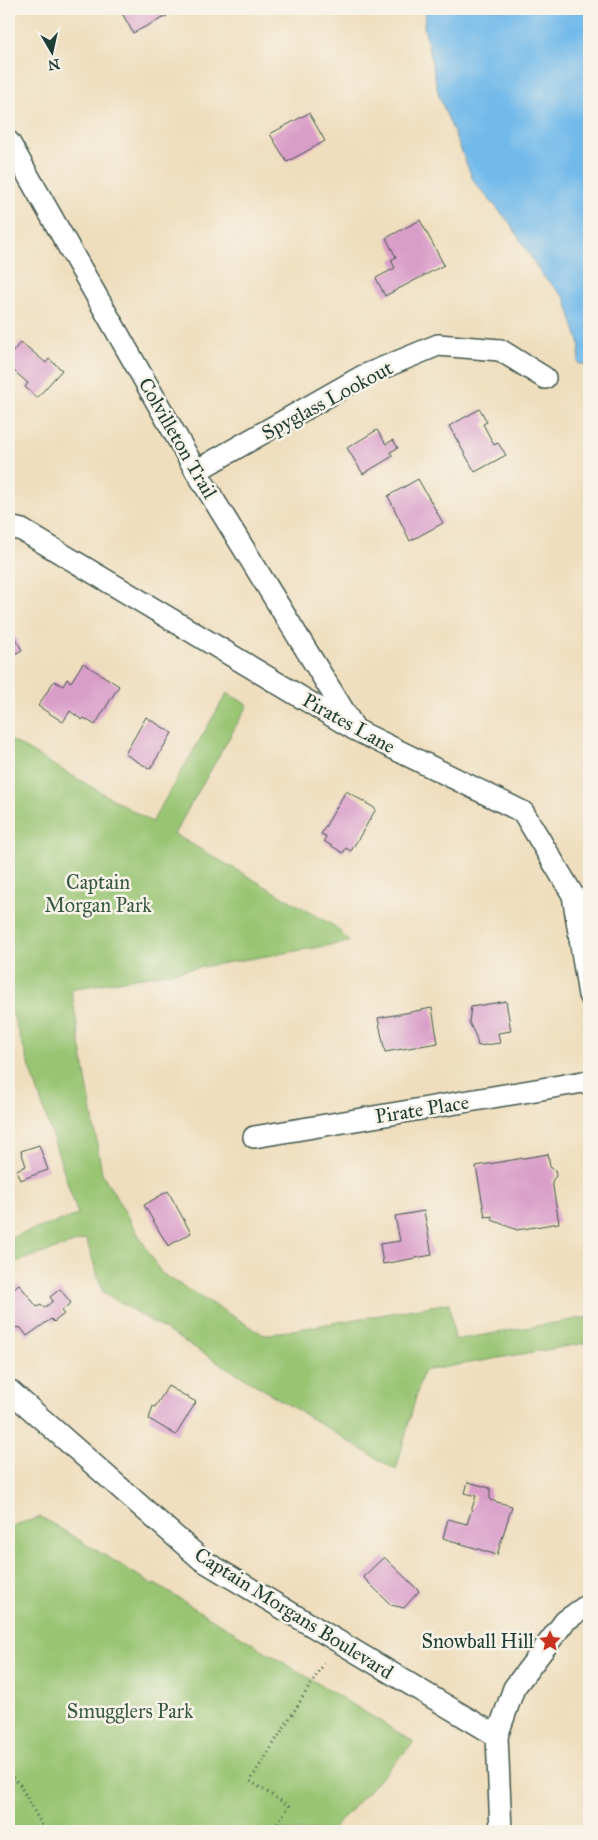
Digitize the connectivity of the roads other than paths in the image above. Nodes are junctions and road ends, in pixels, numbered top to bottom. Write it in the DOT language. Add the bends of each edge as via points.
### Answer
graph roads {
  1 [pos="9,142"];
  2 [pos="545,378"];
  3 [pos="196,471"];
  4 [pos="9,527"];
  5 [pos="354,729"];
  6 [pos="589,995"];
  7 [pos="589,1081"];
  8 [pos="254,1137"];
  9 [pos="9,1390"];
  10 [pos="589,1604"];
  11 [pos="498,1736"];
  12 [pos="501,1831"];
  1 -- 3 [label="street, Colvilleton Trail"];
  2 -- 3 [label="street, Spyglass Lookout" via="500,350 438,346 362,376"];
  3 -- 5 [label="street, Colvilleton Trail"];
  4 -- 5 [label="street, Pirates Lane" via="22,530"];
  5 -- 6 [label="street, Pirates Lane" via="524,812 572,895"];
  7 -- 8 [label="street, Pirate Place"];
  9 -- 11 [label="street, Captain Morgans Boulevard" via="202,1560"];
  10 -- 11 [label="street" via="565,1621 514,1688"];
  11 -- 12 [label="street"];
}
